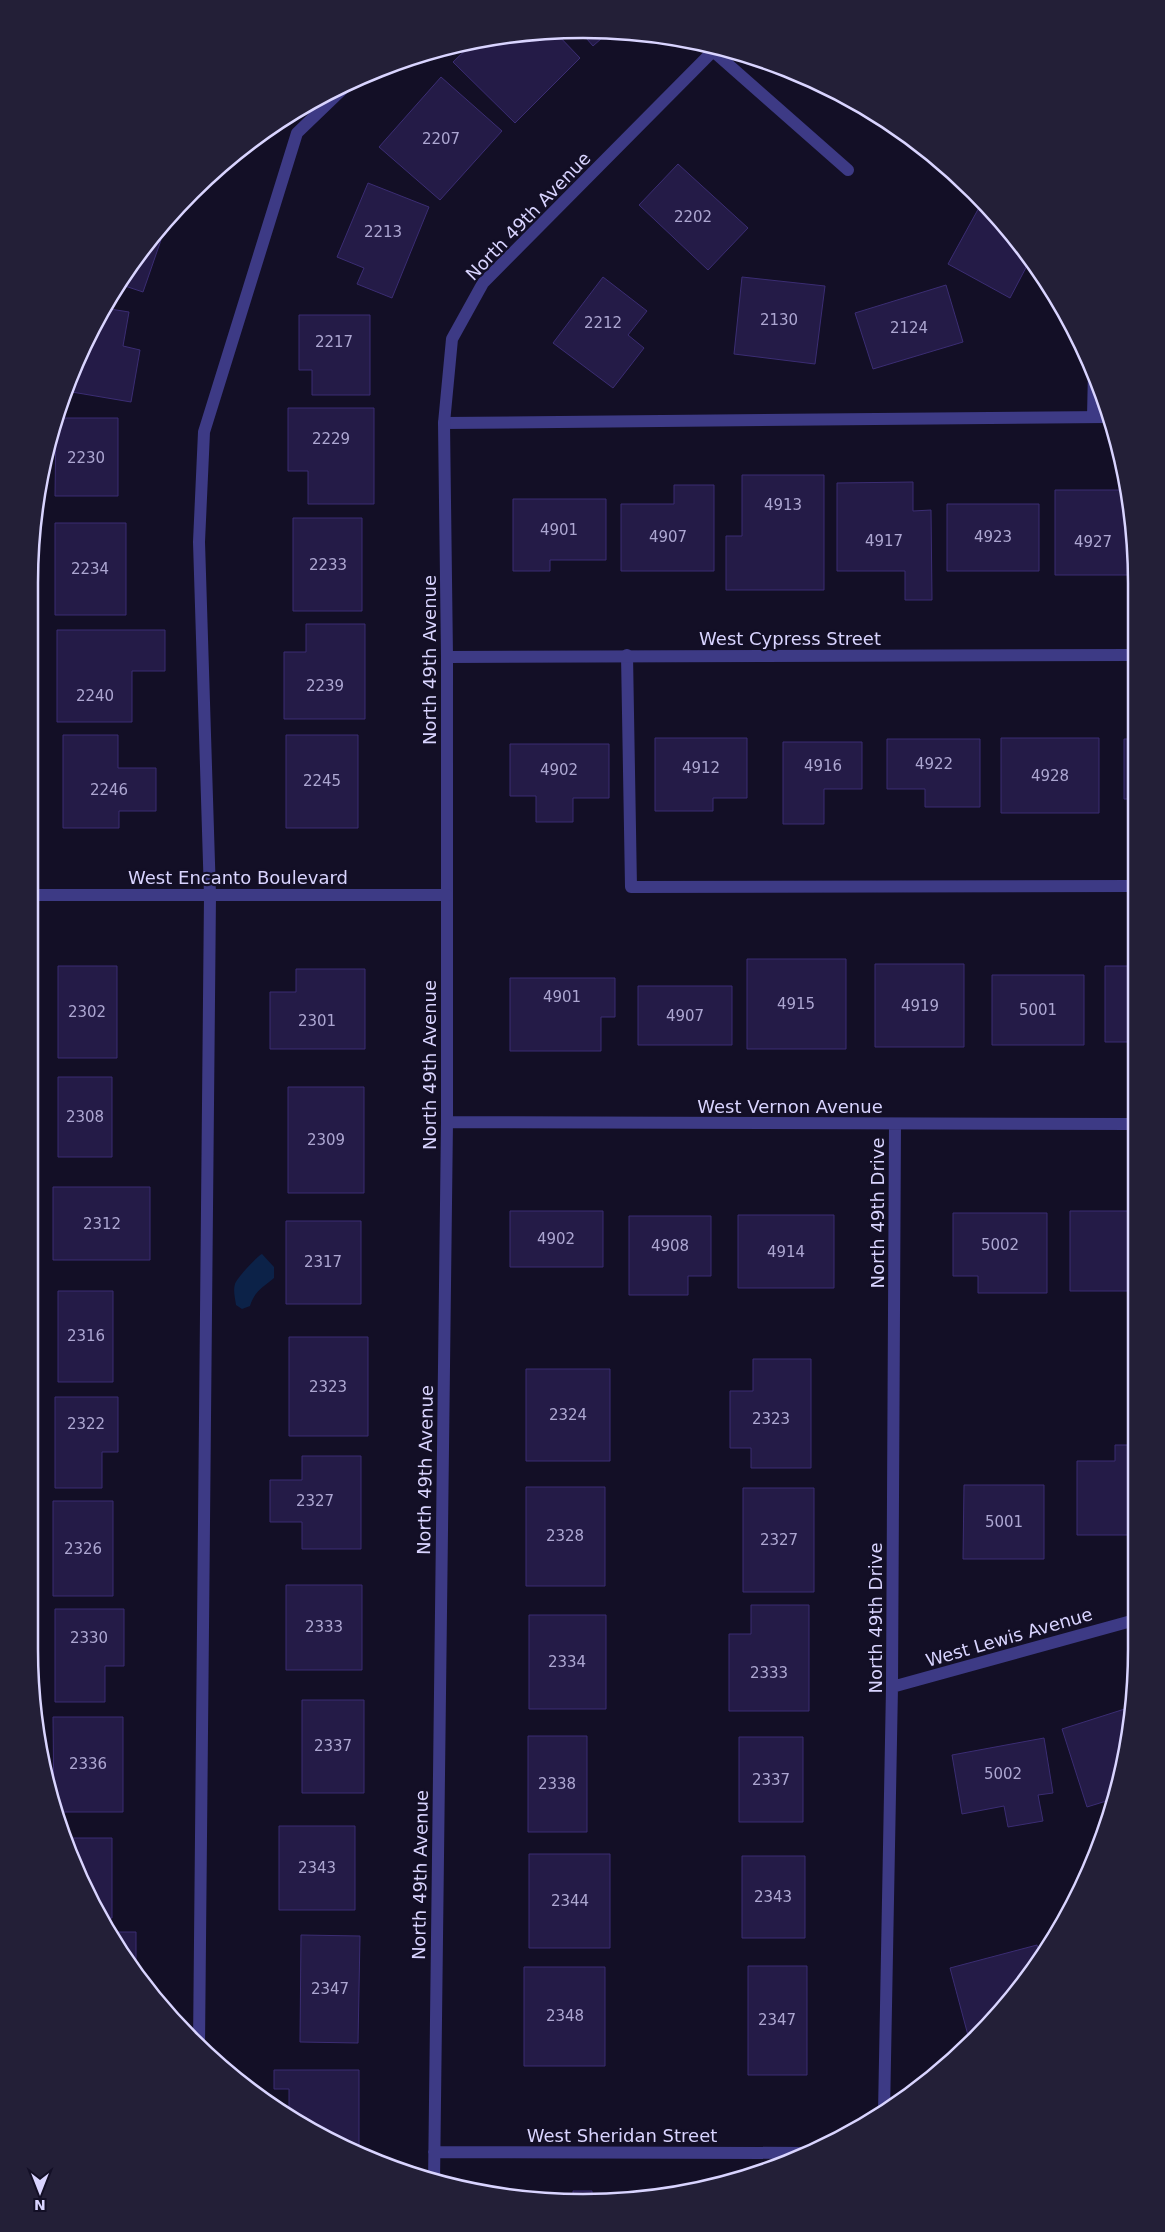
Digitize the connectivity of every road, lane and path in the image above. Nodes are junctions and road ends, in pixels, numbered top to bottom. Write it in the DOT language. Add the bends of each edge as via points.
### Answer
graph roads {
  1 [pos="711,53"];
  2 [pos="725,56"];
  3 [pos="333,98"];
  4 [pos="848,170"];
  5 [pos="1094,393"];
  6 [pos="1093,417"];
  7 [pos="1102,417"];
  8 [pos="444,423"];
  9 [pos="627,655"];
  10 [pos="1128,655"];
  11 [pos="448,657"];
  12 [pos="1128,886"];
  13 [pos="38,895"];
  14 [pos="210,895"];
  15 [pos="448,895"];
  16 [pos="447,1122"];
  17 [pos="895,1124"];
  18 [pos="1128,1124"];
  19 [pos="1128,1622"];
  20 [pos="892,1687"];
  21 [pos="199,2037"];
  22 [pos="884,2103"];
  23 [pos="434,2152"];
  24 [pos="791,2153"];
  25 [pos="434,2174"];
  1 -- 8 [label="street, North 49th Avenue" via="483,283 452,339"];
  2 -- 4 [label="street, North 49th Avenue"];
  3 -- 14 [label="street" via="297,133 204,432 199,542"];
  5 -- 6 [label="street"];
  6 -- 7 [label="street"];
  6 -- 8 [label="street"];
  8 -- 11 [label="street, North 49th Avenue"];
  9 -- 10 [label="street, West Cypress Street"];
  9 -- 11 [label="street, West Cypress Street"];
  9 -- 12 [label="street" via="631,887"];
  11 -- 15 [label="street, North 49th Avenue"];
  13 -- 14 [label="street, West Encanto Boulevard"];
  14 -- 15 [label="street, West Encanto Boulevard"];
  14 -- 21 [label="street"];
  15 -- 16 [label="street, North 49th Avenue"];
  16 -- 17 [label="street, West Vernon Avenue"];
  16 -- 23 [label="street, North 49th Avenue"];
  17 -- 18 [label="street, West Vernon Avenue"];
  17 -- 20 [label="street, North 49th Drive"];
  19 -- 20 [label="street, West Lewis Avenue"];
  20 -- 22 [label="street, North 49th Drive"];
  23 -- 24 [label="street, West Sheridan Street"];
  23 -- 25 [label="street, North 49th Avenue"];
}
